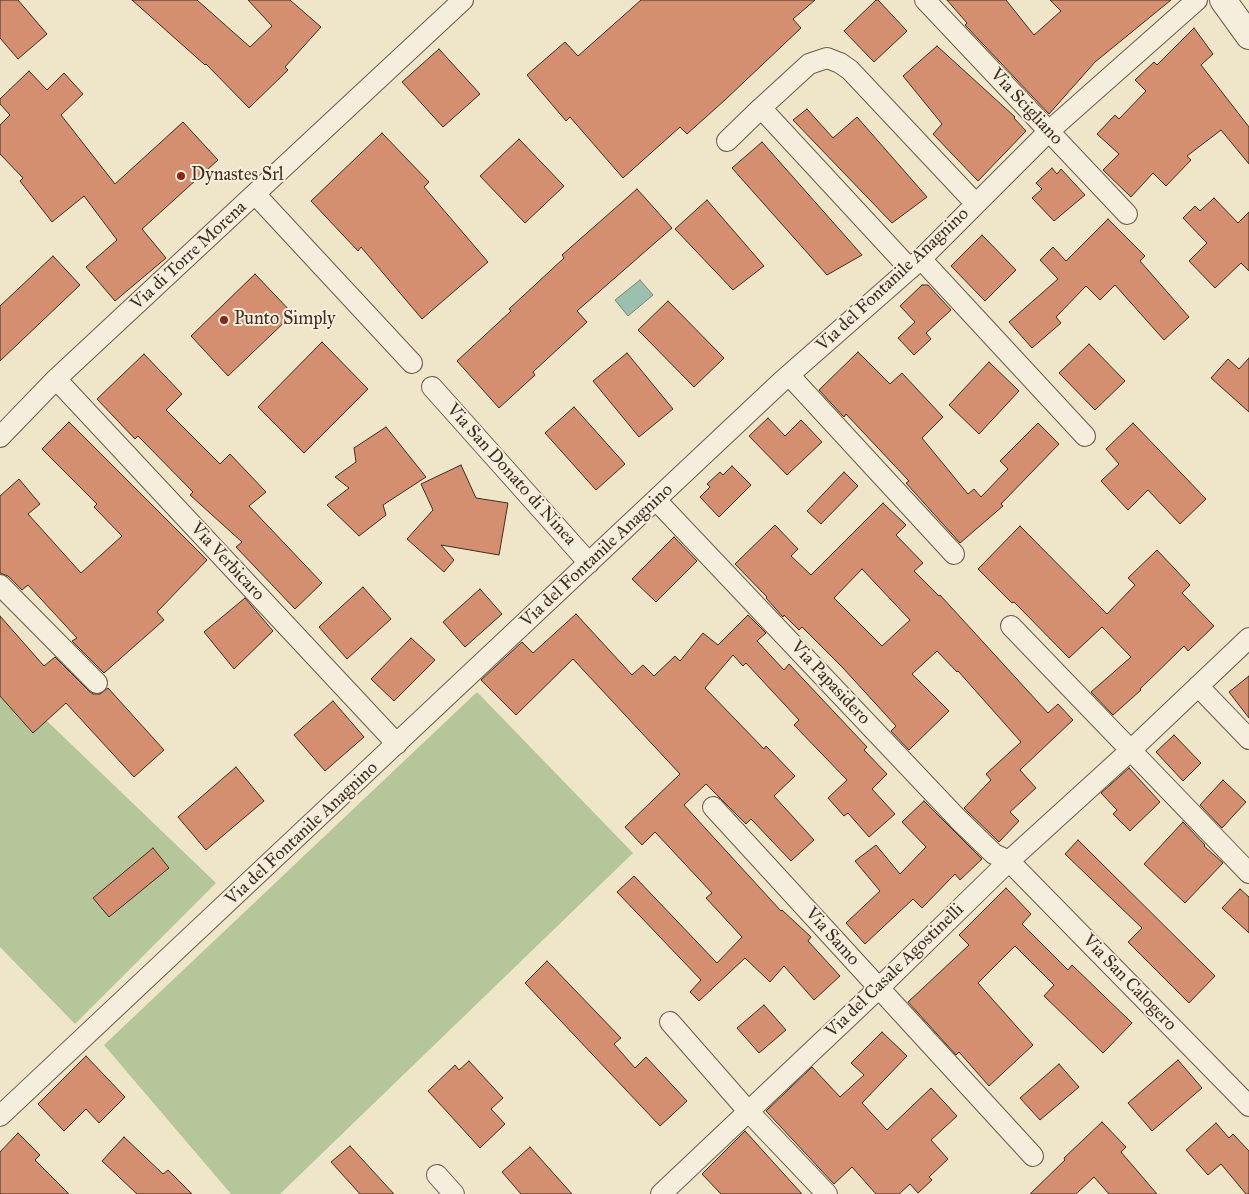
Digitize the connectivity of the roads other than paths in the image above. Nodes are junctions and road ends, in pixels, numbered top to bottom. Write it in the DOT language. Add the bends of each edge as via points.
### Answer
graph roads {
  1 [pos="463,0"];
  2 [pos="925,0"];
  3 [pos="1197,0"];
  4 [pos="1223,0"];
  5 [pos="1249,36"];
  6 [pos="761,108"];
  7 [pos="1049,131"];
  8 [pos="727,141"];
  9 [pos="255,194"];
  10 [pos="976,204"];
  11 [pos="1127,214"];
  12 [pos="916,264"];
  13 [pos="412,363"];
  14 [pos="789,375"];
  15 [pos="56,379"];
  16 [pos="432,387"];
  17 [pos="2,432"];
  18 [pos="1085,436"];
  19 [pos="656,500"];
  20 [pos="954,554"];
  21 [pos="589,563"];
  22 [pos="0,585"];
  23 [pos="1010,626"];
  24 [pos="1249,638"];
  25 [pos="97,683"];
  26 [pos="1198,686"];
  27 [pos="1249,739"];
  28 [pos="397,744"];
  29 [pos="1130,750"];
  30 [pos="713,807"];
  31 [pos="1009,861"];
  32 [pos="1249,873"];
  33 [pos="879,988"];
  34 [pos="670,1022"];
  35 [pos="1249,1106"];
  36 [pos="748,1111"];
  37 [pos="0,1116"];
  38 [pos="1033,1156"];
  39 [pos="437,1176"];
  40 [pos="454,1194"];
  41 [pos="661,1194"];
  42 [pos="827,1194"];
  1 -- 9 [label="street, Via di Torre Morena"];
  2 -- 7 [label="street, Via Scigliano"];
  3 -- 7 [label="street, Via del Fontanile Anagnino"];
  4 -- 5 [label="street"];
  6 -- 8 [label="street"];
  6 -- 10 [label="street" via="809,64 827,58 840,63"];
  6 -- 12 [label="street"];
  7 -- 10 [label="street, Via del Fontanile Anagnino"];
  7 -- 11 [label="street, Via Scigliano"];
  9 -- 13 [label="street"];
  9 -- 15 [label="street, Via di Torre Morena"];
  10 -- 12 [label="street, Via del Fontanile Anagnino"];
  12 -- 14 [label="street, Via del Fontanile Anagnino"];
  12 -- 18 [label="street"];
  14 -- 19 [label="street, Via del Fontanile Anagnino"];
  14 -- 20 [label="street"];
  15 -- 17 [label="street, Via di Torre Morena"];
  15 -- 28 [label="street, Via Verbicaro"];
  16 -- 21 [label="street, Via San Donato di Ninea"];
  19 -- 21 [label="street, Via del Fontanile Anagnino"];
  19 -- 31 [label="street, Via Papasidero" via="958,819 994,854"];
  21 -- 28 [label="street, Via del Fontanile Anagnino"];
  22 -- 25 [label="street"];
  23 -- 29 [label="street"];
  24 -- 26 [label="street, Via del Casale Agostinelli"];
  26 -- 27 [label="street"];
  26 -- 29 [label="street, Via del Casale Agostinelli"];
  28 -- 37 [label="street, Via del Fontanile Anagnino"];
  29 -- 31 [label="street, Via del Casale Agostinelli"];
  29 -- 32 [label="street"];
  30 -- 33 [label="street, Via Samo"];
  31 -- 33 [label="street, Via del Casale Agostinelli"];
  31 -- 35 [label="street, Via San Calogero"];
  33 -- 36 [label="street, Via del Casale Agostinelli"];
  33 -- 38 [label="street, Via Samo"];
  34 -- 36 [label="street"];
  36 -- 41 [label="street, Via del Casale Agostinelli"];
  36 -- 42 [label="street"];
  39 -- 40 [label="street"];
}
